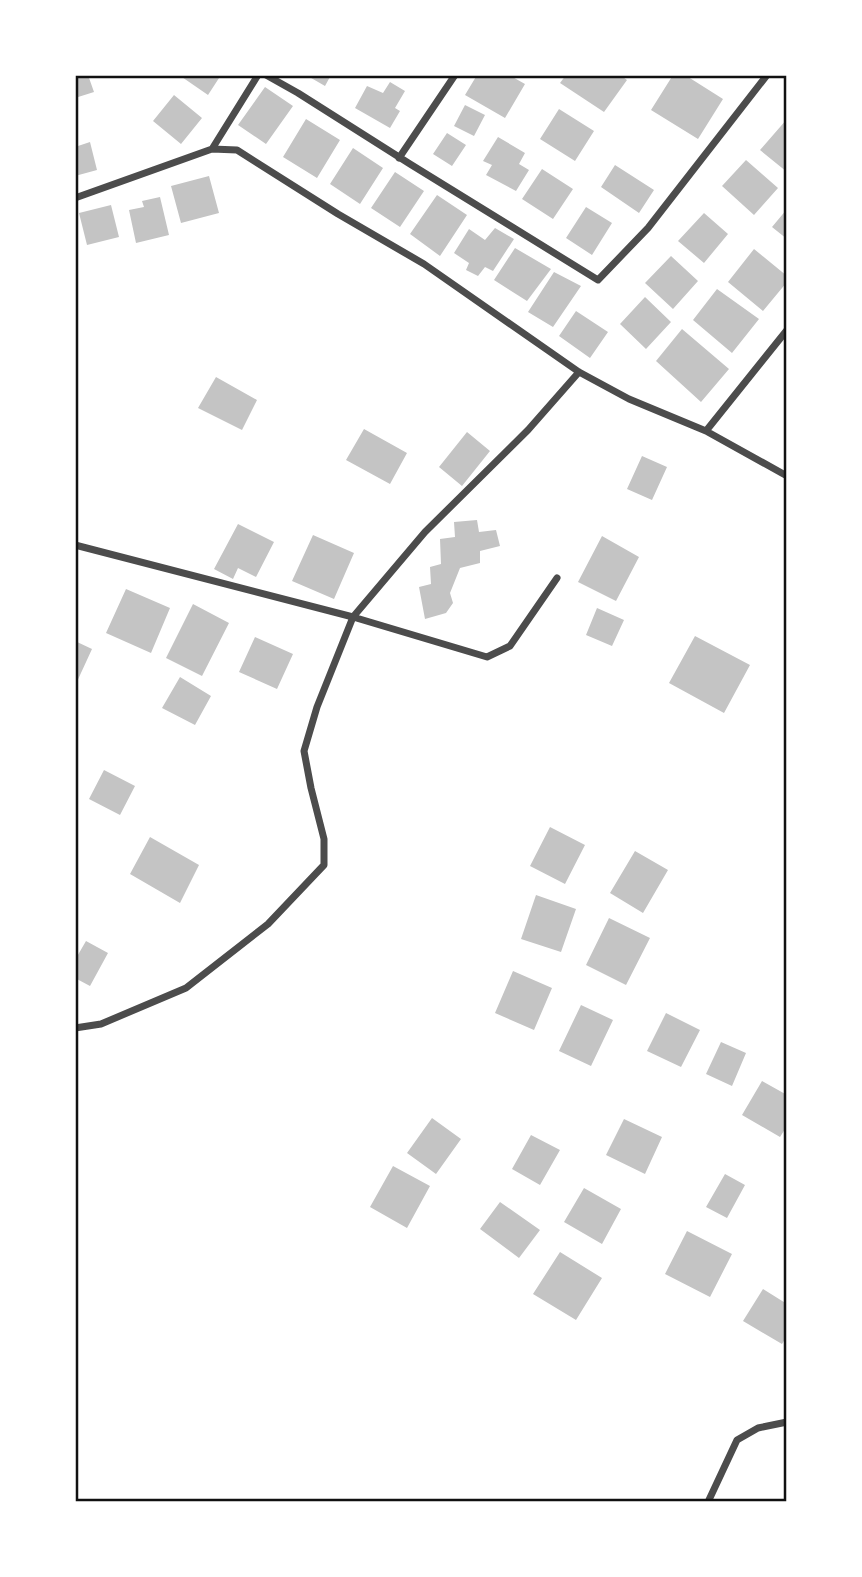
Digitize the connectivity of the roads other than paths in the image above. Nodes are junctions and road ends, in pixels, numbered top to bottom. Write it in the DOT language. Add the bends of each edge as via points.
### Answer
graph roads {
  1 [pos="258,75"];
  2 [pos="266,75"];
  3 [pos="455,75"];
  4 [pos="767,75"];
  5 [pos="212,149"];
  6 [pos="399,158"];
  7 [pos="75,198"];
  8 [pos="787,330"];
  9 [pos="579,372"];
  10 [pos="706,431"];
  11 [pos="787,476"];
  12 [pos="75,545"];
  13 [pos="557,578"];
  14 [pos="353,617"];
  15 [pos="75,1028"];
  16 [pos="787,1422"];
  17 [pos="708,1502"];
  1 -- 5 [label="street"];
  2 -- 6 [label="street"];
  3 -- 6 [label="street"];
  4 -- 6 [label="street" via="648,228 598,280"];
  5 -- 7 [label="street"];
  5 -- 9 [label="street" via="237,150 424,264"];
  8 -- 10 [label="street"];
  9 -- 10 [label="street"];
  9 -- 14 [label="street" via="425,532"];
  10 -- 11 [label="street"];
  12 -- 14 [label="street"];
  13 -- 14 [label="street" via="510,646 487,657"];
  14 -- 15 [label="street" via="303,751 324,839 324,865 268,924 186,988 101,1024"];
  16 -- 17 [label="street" via="758,1428 737,1440"];
}
